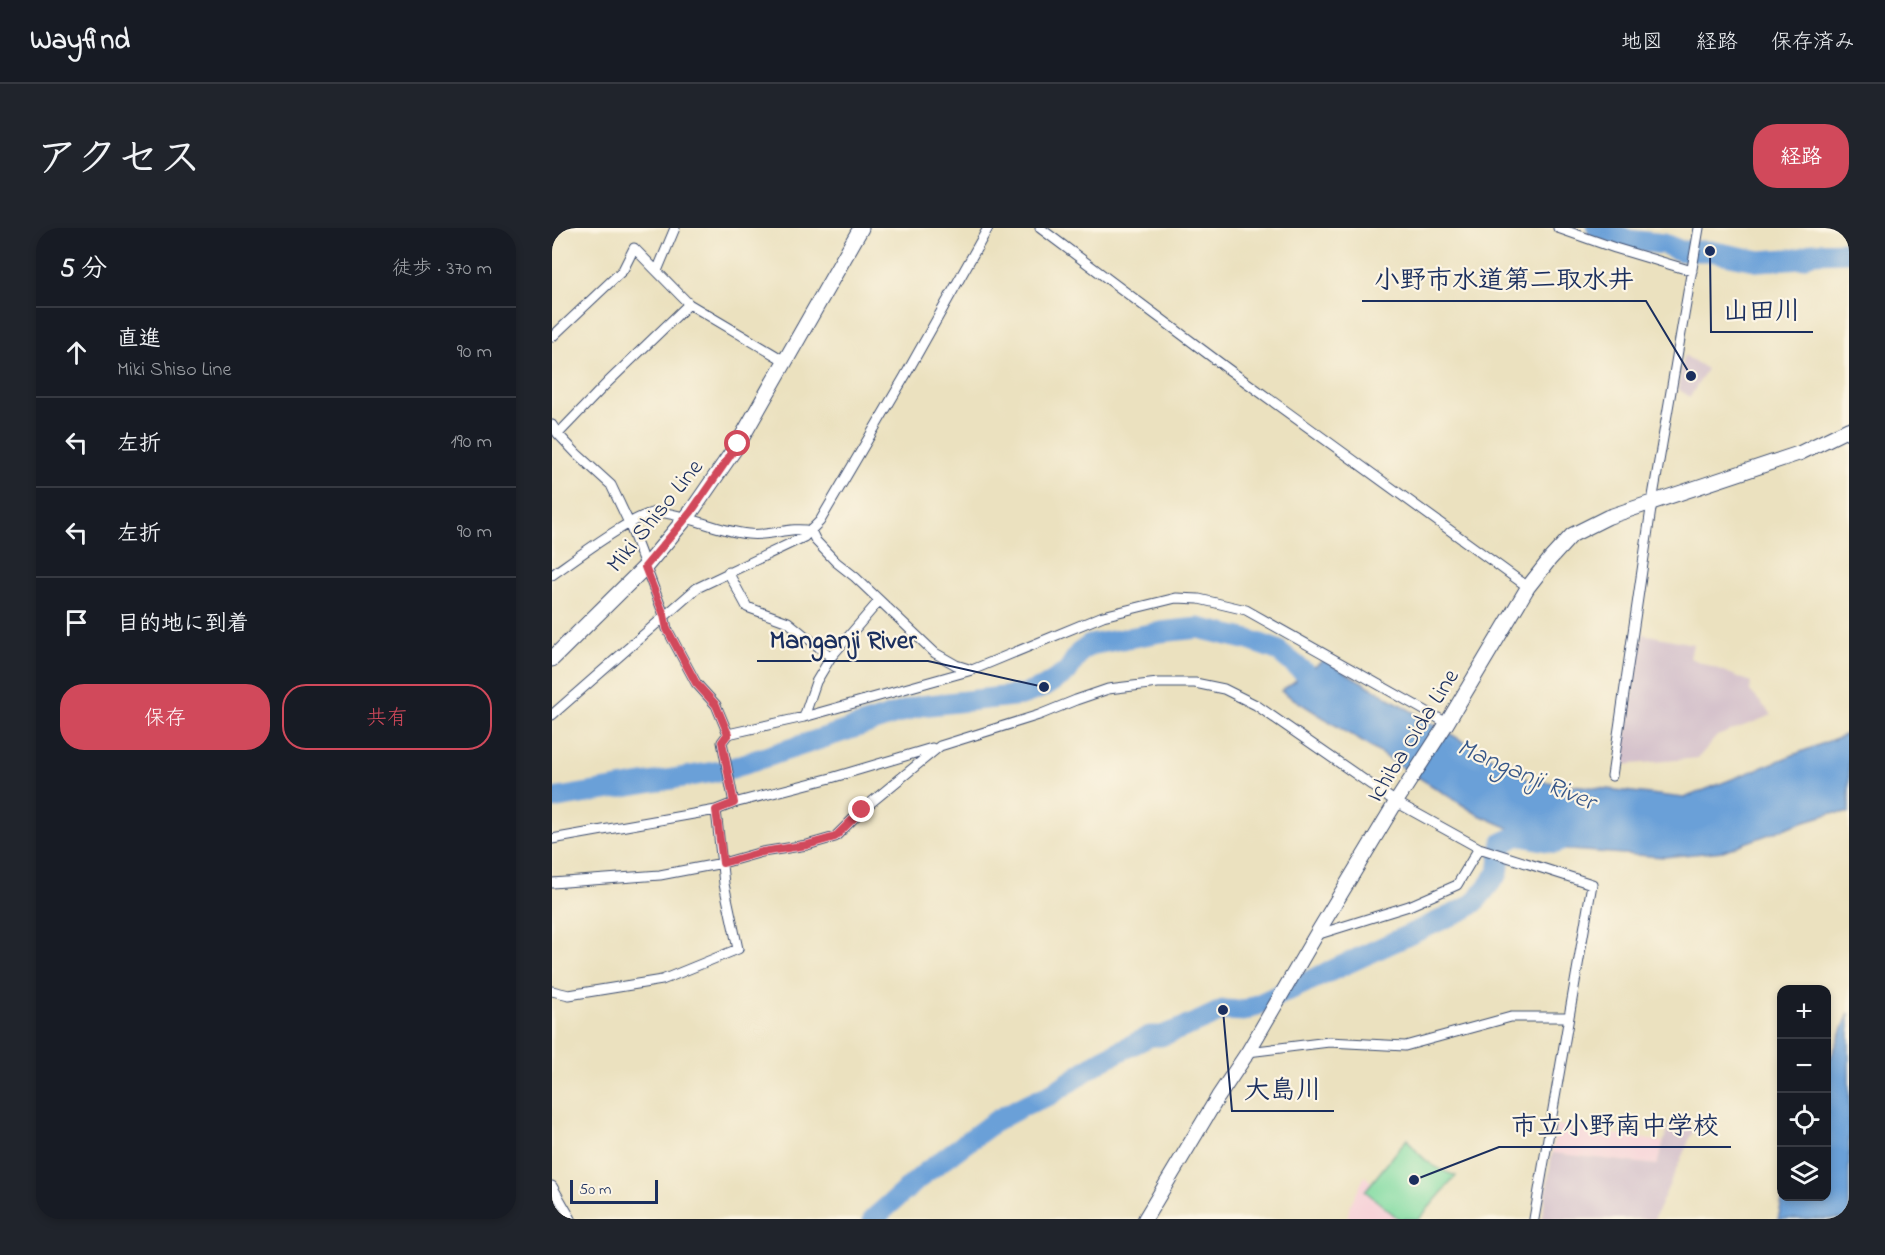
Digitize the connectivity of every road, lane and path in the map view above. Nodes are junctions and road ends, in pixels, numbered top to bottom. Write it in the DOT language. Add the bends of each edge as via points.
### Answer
graph roads {
  1 [pos="675,228"];
  2 [pos="861,228"];
  3 [pos="988,228"];
  4 [pos="1040,228"];
  5 [pos="1558,228"];
  6 [pos="1699,228"];
  7 [pos="1693,268"];
  8 [pos="657,271"];
  9 [pos="689,304"];
  10 [pos="552,337"];
  11 [pos="785,361"];
  12 [pos="552,425"];
  13 [pos="1849,429"];
  14 [pos="558,434"];
  15 [pos="1652,502"];
  16 [pos="686,518"];
  17 [pos="629,523"];
  18 [pos="811,531"];
  19 [pos="645,567"];
  20 [pos="728,572"];
  21 [pos="552,575"];
  22 [pos="1527,587"];
  23 [pos="879,601"];
  24 [pos="664,615"];
  25 [pos="831,657"];
  26 [pos="552,659"];
  27 [pos="972,670"];
  28 [pos="552,715"];
  29 [pos="804,717"];
  30 [pos="1444,728"];
  31 [pos="725,738"];
  32 [pos="940,746"];
  33 [pos="1612,776"];
  34 [pos="1398,798"];
  35 [pos="734,803"];
  36 [pos="716,810"];
  37 [pos="552,839"];
  38 [pos="1479,848"];
  39 [pos="723,863"];
  40 [pos="552,883"];
  41 [pos="1316,935"];
  42 [pos="552,991"];
  43 [pos="1569,1017"];
  44 [pos="1248,1052"];
  45 [pos="552,1186"];
  46 [pos="571,1219"];
  47 [pos="1145,1219"];
  48 [pos="1534,1219"];
  1 -- 8 [label="street"];
  2 -- 11 [label="main road, Miki Shiso Line"];
  3 -- 18 [label="street"];
  4 -- 22 [label="street"];
  5 -- 7 [label="street"];
  6 -- 7 [label="street"];
  7 -- 15 [label="street"];
  8 -- 9 [label="street"];
  8 -- 10 [label="street" via="634,248 623,270"];
  9 -- 11 [label="street"];
  9 -- 14 [label="street"];
  11 -- 16 [label="main road, Miki Shiso Line" via="738,444"];
  12 -- 14 [label="street"];
  13 -- 15 [label="main road, Ichiba Oida Line" via="1800,453"];
  14 -- 17 [label="street" via="611,485"];
  15 -- 22 [label="main road, Ichiba Oida Line" via="1572,535"];
  15 -- 33 [label="street"];
  16 -- 17 [label="street" via="656,512"];
  16 -- 18 [label="street" via="734,533 760,536 800,528"];
  16 -- 19 [label="main road, Miki Shiso Line"];
  17 -- 19 [label="street"];
  17 -- 21 [label="street"];
  18 -- 20 [label="street"];
  18 -- 23 [label="street" via="836,562"];
  19 -- 24 [label="street"];
  19 -- 26 [label="main road, Miki Shiso Line"];
  20 -- 24 [label="street" via="697,588"];
  20 -- 25 [label="street" via="747,608 788,622"];
  22 -- 30 [label="main road, Ichiba Oida Line"];
  23 -- 25 [label="street"];
  23 -- 27 [label="street" via="935,653"];
  24 -- 28 [label="street"];
  24 -- 31 [label="street" via="667,629 696,683 716,705"];
  25 -- 29 [label="street" via="816,682"];
  27 -- 29 [label="street"];
  27 -- 30 [label="street" via="1103,616 1176,598 1199,599 1246,610"];
  29 -- 31 [label="street"];
  30 -- 34 [label="main road, Ichiba Oida Line"];
  31 -- 35 [label="street"];
  32 -- 34 [label="street" via="1108,689 1195,683 1224,689 1256,705"];
  32 -- 35 [label="street"];
  32 -- 39 [label="street" via="835,837"];
  34 -- 38 [label="street"];
  34 -- 41 [label="main road, Ichiba Oida Line"];
  35 -- 36 [label="street"];
  36 -- 37 [label="street"];
  36 -- 39 [label="street"];
  38 -- 41 [label="street" via="1457,885 1410,906"];
  38 -- 43 [label="street" via="1592,884"];
  39 -- 40 [label="street" via="660,875"];
  39 -- 42 [label="street" via="738,949 662,980 569,995"];
  41 -- 44 [label="main road, Ichiba Oida Line"];
  43 -- 44 [label="street" via="1511,1017 1405,1046 1329,1042"];
  43 -- 48 [label="street"];
  44 -- 47 [label="main road, Ichiba Oida Line"];
  45 -- 46 [label="street"];
}
